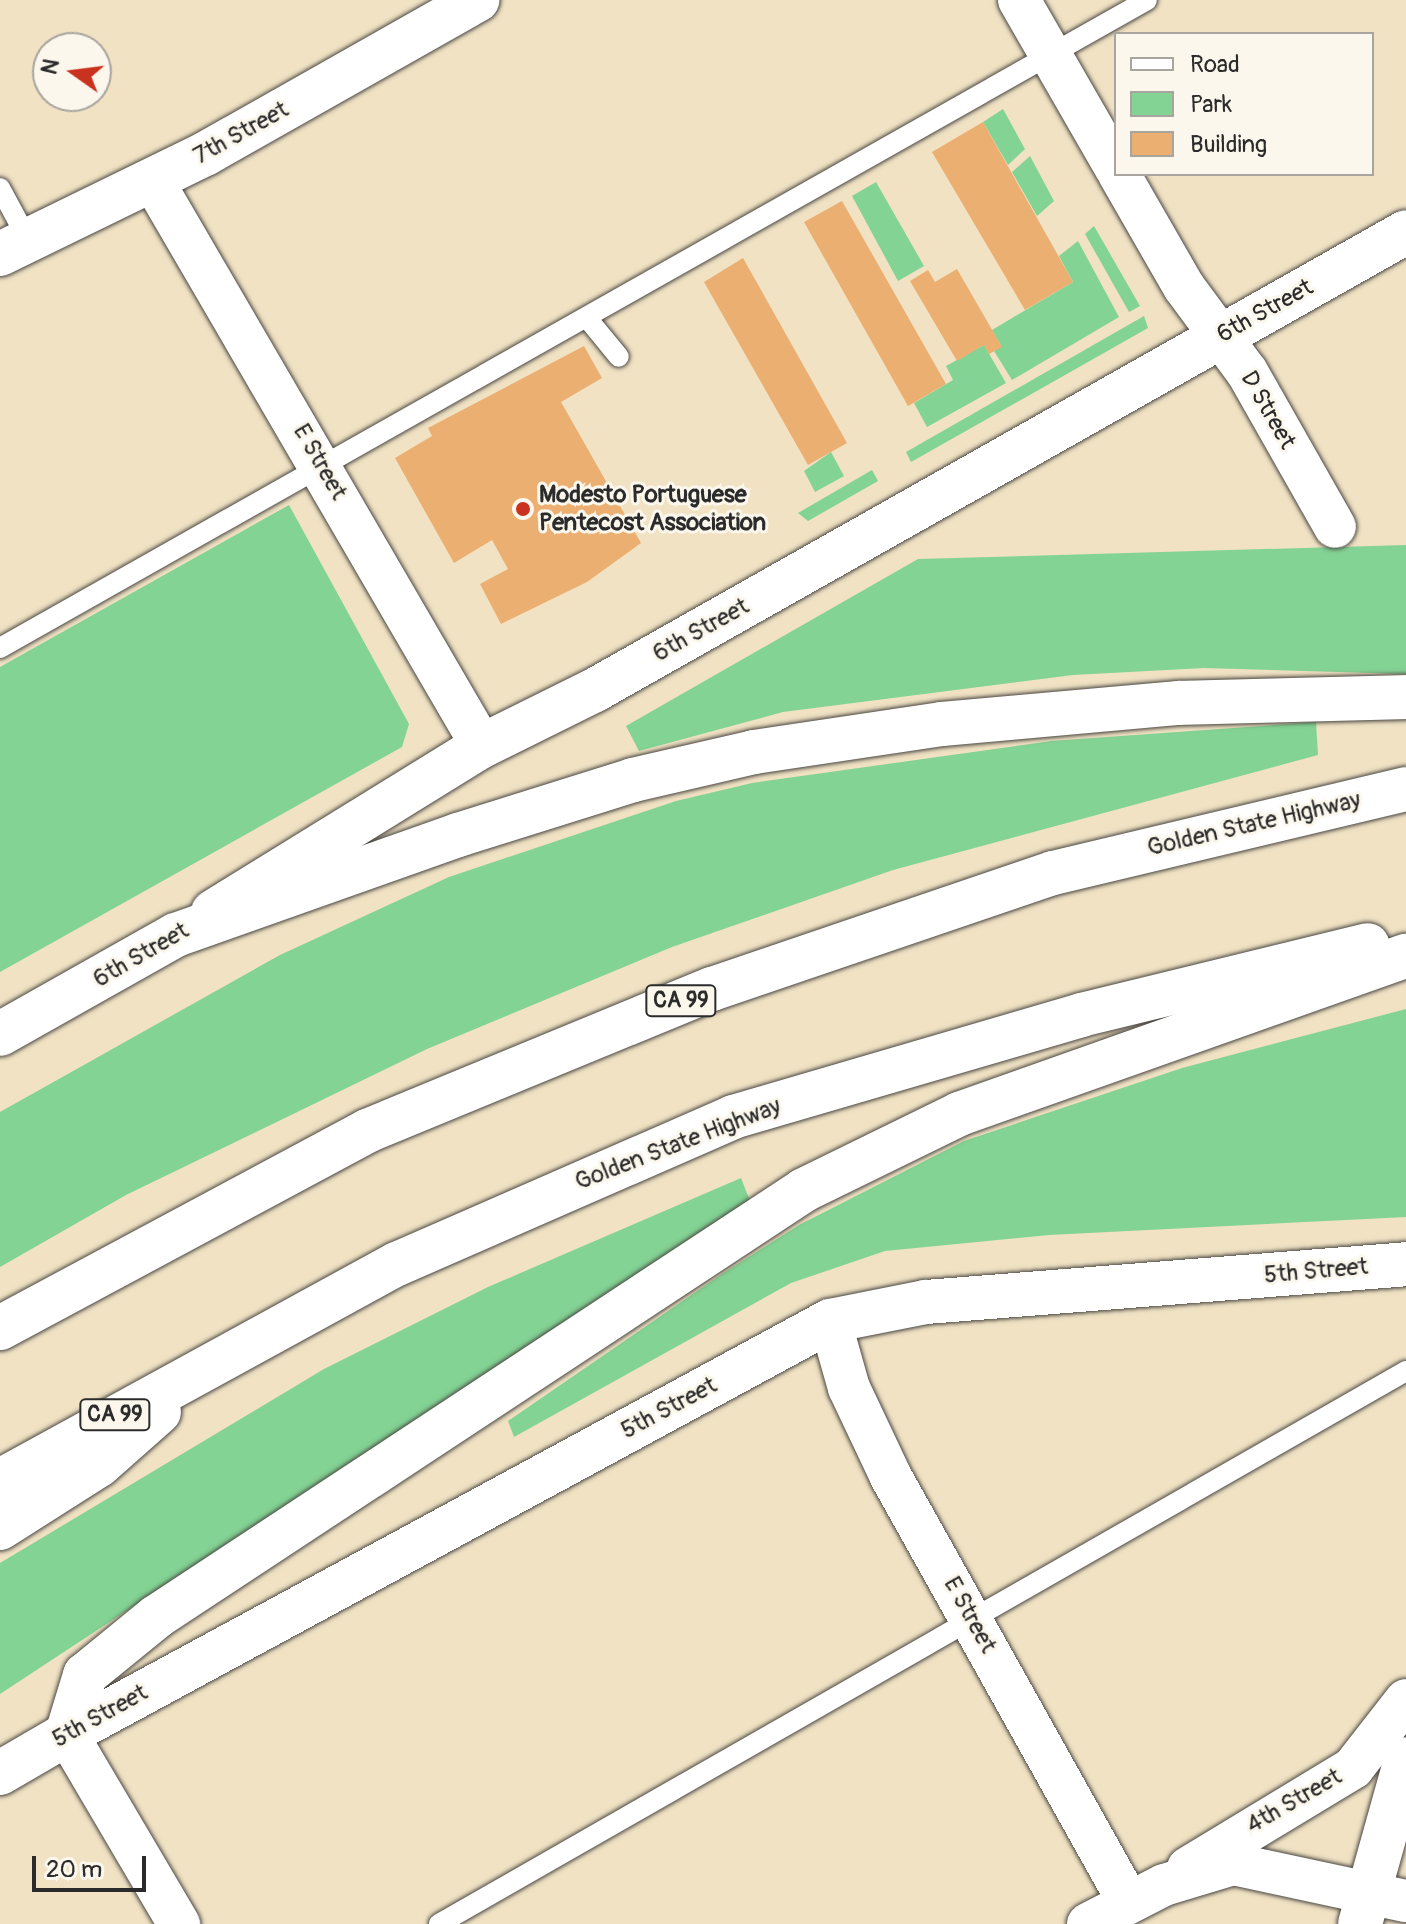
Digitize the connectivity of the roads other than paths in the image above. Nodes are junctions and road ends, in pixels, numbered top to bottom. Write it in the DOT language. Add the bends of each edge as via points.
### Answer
graph roads {
  1 [pos="477,0"];
  2 [pos="1019,0"];
  3 [pos="1147,0"];
  4 [pos="1051,55"];
  5 [pos="1114,165"];
  6 [pos="1120,176"];
  7 [pos="153,181"];
  8 [pos="0,188"];
  9 [pos="1406,232"];
  10 [pos="13,246"];
  11 [pos="587,318"];
  12 [pos="1221,336"];
  13 [pos="619,357"];
  14 [pos="323,467"];
  15 [pos="1335,527"];
  16 [pos="0,648"];
  17 [pos="1406,697"];
  18 [pos="482,746"];
  19 [pos="1406,789"];
  20 [pos="176,935"];
  21 [pos="1406,937"];
  22 [pos="1406,956"];
  23 [pos="0,1034"];
  24 [pos="1406,1264"];
  25 [pos="830,1321"];
  26 [pos="0,1328"];
  27 [pos="230,1349"];
  28 [pos="1406,1371"];
  29 [pos="0,1481"];
  30 [pos="0,1528"];
  31 [pos="974,1621"];
  32 [pos="1406,1700"];
  33 [pos="67,1734"];
  34 [pos="1406,1759"];
  35 [pos="0,1773"];
  36 [pos="1146,1893"];
  37 [pos="1378,1906"];
  38 [pos="179,1924"];
  39 [pos="439,1924"];
  40 [pos="1088,1924"];
  1 -- 7 [label="main road, 7th Street"];
  2 -- 4 [label="street"];
  3 -- 4 [label="lane"];
  4 -- 5 [label="street"];
  4 -- 11 [label="lane"];
  6 -- 12 [label="street, D Street"];
  7 -- 10 [label="main road, 7th Street"];
  7 -- 14 [label="street, E Street"];
  8 -- 10 [label="lane"];
  9 -- 12 [label="main road, 6th Street"];
  11 -- 13 [label="lane"];
  11 -- 14 [label="lane"];
  12 -- 15 [label="street, D Street"];
  12 -- 18 [label="main road, 6th Street" via="595,690"];
  14 -- 16 [label="lane"];
  14 -- 18 [label="street, E Street"];
  17 -- 20 [label="main road" via="1179,703 942,724 754,752 633,780 458,835"];
  18 -- 20 [label="main road, 6th Street"];
  19 -- 26 [label="main road, Golden State Highway / CA 99" via="1053,873 712,989 367,1131"];
  20 -- 23 [label="main road, 6th Street"];
  21 -- 27 [label="main road, Golden State Highway / CA 99" via="1081,1015 733,1117 397,1264"];
  22 -- 33 [label="main road" via="959,1114 791,1198 156,1617 85,1675"];
  24 -- 25 [label="main road, 5th Street" via="926,1302"];
  25 -- 31 [label="street, E Street" via="849,1388 891,1477"];
  25 -- 33 [label="main road, 5th Street"];
  27 -- 29 [label="main road, Golden State Highway / CA 99"];
  27 -- 30 [label="main road" via="99,1465"];
  28 -- 31 [label="lane"];
  31 -- 36 [label="street, E Street"];
  31 -- 39 [label="lane"];
  32 -- 36 [label="street, 4th Street" via="1353,1768 1226,1840"];
  33 -- 35 [label="main road, 5th Street"];
  33 -- 38 [label="street"];
  34 -- 37 [label="main road"];
  36 -- 37 [label="street, 4th Street" via="1210,1868 1256,1865"];
  36 -- 40 [label="street, 4th Street"];
}
